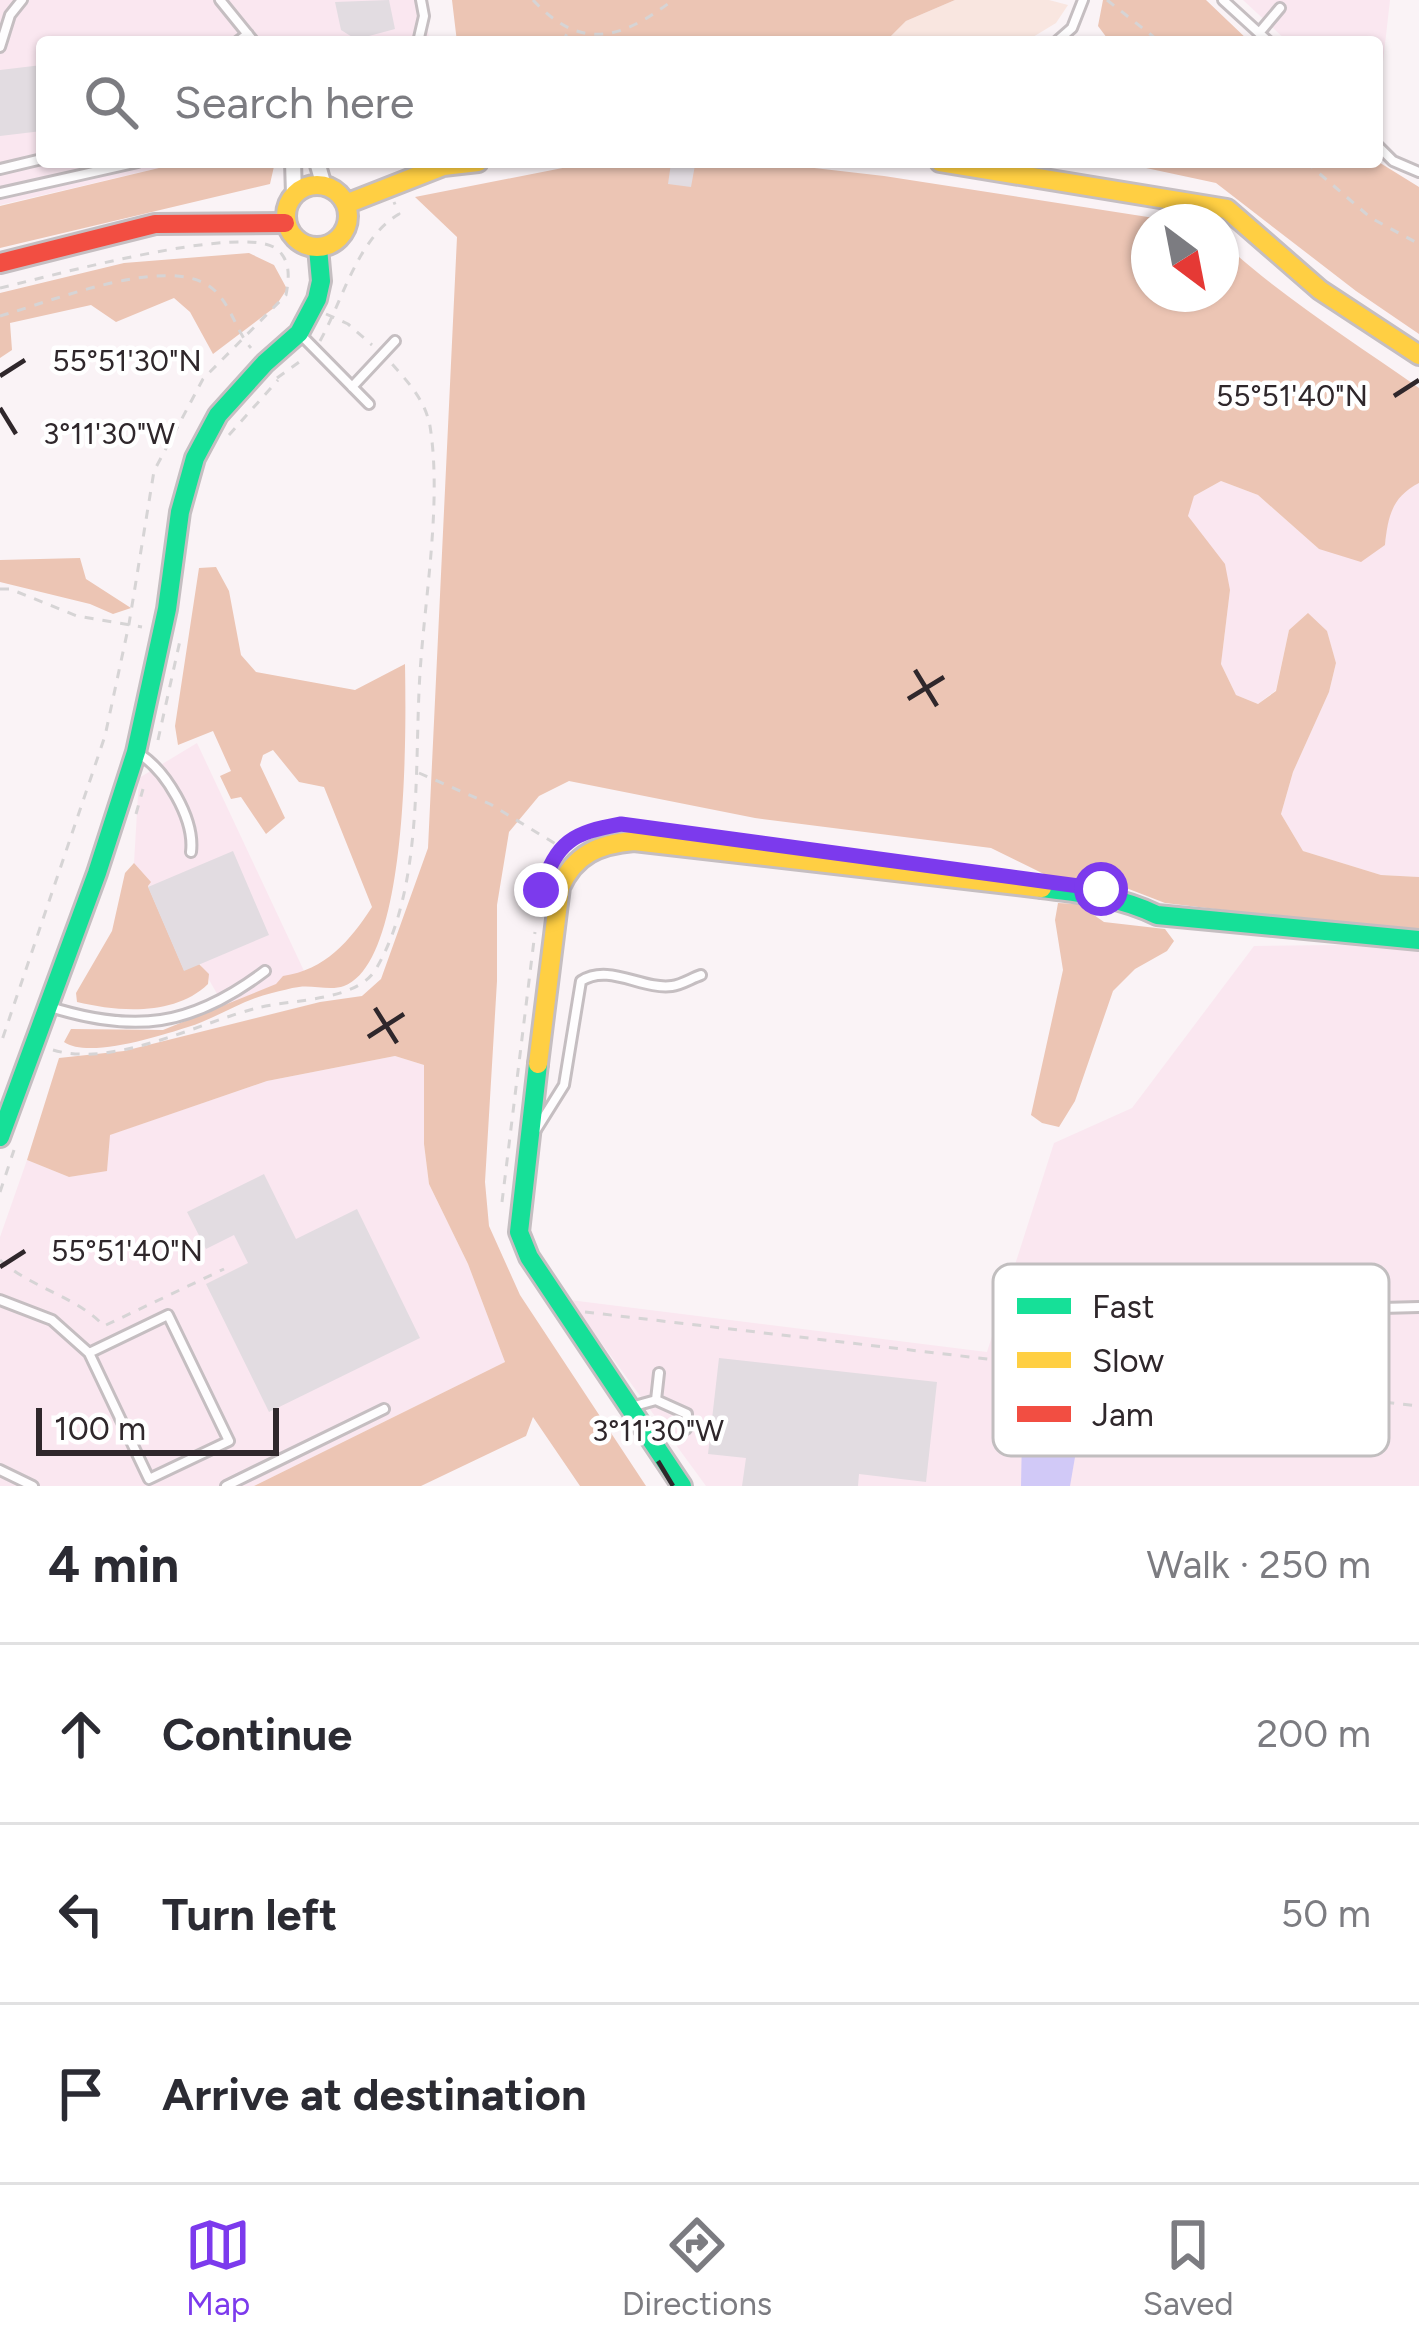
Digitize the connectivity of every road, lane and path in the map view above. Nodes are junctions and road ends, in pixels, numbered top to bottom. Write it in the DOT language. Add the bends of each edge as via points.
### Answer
graph roads {
  1 [pos="22,0"];
  2 [pos="220,0"];
  3 [pos="421,0"];
  4 [pos="533,0"];
  5 [pos="673,0"];
  6 [pos="1083,0"];
  7 [pos="1107,0"];
  8 [pos="1223,0"];
  9 [pos="1280,8"];
  10 [pos="571,28"];
  11 [pos="1259,33"];
  12 [pos="249,36"];
  13 [pos="419,36"];
  14 [pos="566,36"];
  15 [pos="1063,36"];
  16 [pos="1152,36"];
  17 [pos="1262,36"];
  18 [pos="0,46"];
  19 [pos="1383,151"];
  20 [pos="36,160"];
  21 [pos="71,168"];
  22 [pos="112,168"];
  23 [pos="292,168"];
  24 [pos="319,168"];
  25 [pos="438,168"];
  26 [pos="977,168"];
  27 [pos="1313,168"];
  28 [pos="0,169"];
  29 [pos="1419,172"];
  30 [pos="72,177"];
  31 [pos="324,186"];
  32 [pos="389,186"];
  33 [pos="0,193"];
  34 [pos="294,194"];
  35 [pos="346,204"];
  36 [pos="285,223"];
  37 [pos="1419,244"];
  38 [pos="318,248"];
  39 [pos="0,263"];
  40 [pos="0,288"];
  41 [pos="0,316"];
  42 [pos="298,333"];
  43 [pos="243,339"];
  44 [pos="395,341"];
  45 [pos="382,355"];
  46 [pos="1419,355"];
  47 [pos="265,363"];
  48 [pos="278,380"];
  49 [pos="352,387"];
  50 [pos="369,404"];
  51 [pos="221,447"];
  52 [pos="0,589"];
  53 [pos="129,624"];
  54 [pos="182,624"];
  55 [pos="144,757"];
  56 [pos="416,772"];
  57 [pos="602,827"];
  58 [pos="560,847"];
  59 [pos="191,853"];
  60 [pos="545,878"];
  61 [pos="538,914"];
  62 [pos="1419,940"];
  63 [pos="265,971"];
  64 [pos="701,975"];
  65 [pos="46,1006"];
  66 [pos="0,1046"];
  67 [pos="49,1048"];
  68 [pos="0,1137"];
  69 [pos="527,1145"];
  70 [pos="504,1218"];
  71 [pos="0,1260"];
  72 [pos="224,1269"];
  73 [pos="0,1300"];
  74 [pos="1419,1307"];
  75 [pos="1389,1308"];
  76 [pos="571,1315"];
  77 [pos="89,1353"];
  78 [pos="993,1361"];
  79 [pos="659,1373"];
  80 [pos="656,1400"];
  81 [pos="1389,1403"];
  82 [pos="1419,1406"];
  83 [pos="630,1407"];
  84 [pos="384,1409"];
  85 [pos="686,1429"];
  86 [pos="0,1470"];
  87 [pos="33,1486"];
  88 [pos="226,1486"];
  89 [pos="682,1486"];
  1 -- 18 [label="lane"];
  2 -- 12 [label="lane"];
  3 -- 13 [label="lane"];
  4 -- 10 [label="path"];
  5 -- 10 [label="path" via="614,34"];
  6 -- 15 [label="lane"];
  7 -- 16 [label="path"];
  8 -- 11 [label="lane"];
  9 -- 11 [label="lane"];
  10 -- 14 [label="path"];
  11 -- 17 [label="lane"];
  19 -- 29 [label="lane"];
  20 -- 28 [label="lane"];
  21 -- 30 [label="lane"];
  22 -- 30 [label="lane"];
  23 -- 34 [label="street"];
  24 -- 31 [label="street"];
  25 -- 32 [label="street"];
  26 -- 46 [label="street" via="1226,209 1320,290"];
  27 -- 37 [label="path" via="1371,218"];
  30 -- 33 [label="lane"];
  31 -- 34 [label="street"];
  31 -- 35 [label="street"];
  32 -- 35 [label="street"];
  32 -- 45 [label="path" via="399,214 379,228 333,317"];
  34 -- 36 [label="street"];
  35 -- 38 [label="street" via="340,238"];
  36 -- 38 [label="street" via="297,242"];
  36 -- 39 [label="street" via="155,224"];
  38 -- 42 [label="street" via="317,299"];
  40 -- 43 [label="path" via="158,250 267,244 287,264 286,295"];
  41 -- 43 [label="path" via="174,274 208,285"];
  42 -- 47 [label="street"];
  42 -- 49 [label="lane"];
  43 -- 47 [label="path"];
  43 -- 53 [label="path" via="203,379 154,471"];
  44 -- 45 [label="lane"];
  45 -- 49 [label="lane"];
  45 -- 56 [label="path" via="410,385 430,425"];
  47 -- 55 [label="street" via="218,415 195,458"];
  48 -- 51 [label="path"];
  49 -- 50 [label="lane"];
  52 -- 53 [label="path"];
  53 -- 66 [label="path" via="105,736"];
  54 -- 55 [label="path" via="173,682"];
  55 -- 59 [label="lane" via="164,775 193,840"];
  55 -- 65 [label="street"];
  56 -- 58 [label="path"];
  56 -- 67 [label="path" via="407,883 374,974 334,993 160,1039 86,1052"];
  57 -- 58 [label="path"];
  58 -- 60 [label="path"];
  61 -- 70 [label="path" via="500,1196"];
  62 -- 69 [label="street" via="1157,915 1100,895 604,843 581,854 560,887"];
  63 -- 65 [label="lane" via="190,1015 151,1024 98,1022"];
  64 -- 69 [label="lane" via="672,986 607,975 581,981 564,1085"];
  65 -- 68 [label="street"];
  69 -- 76 [label="street" via="519,1232"];
  71 -- 72 [label="path" via="104,1326"];
  73 -- 77 [label="lane" via="52,1320"];
  74 -- 75 [label="lane"];
  76 -- 78 [label="path"];
  76 -- 83 [label="street"];
  77 -- 77 [label="lane" via="168,1315 229,1441 149,1479"];
  79 -- 80 [label="lane"];
  80 -- 83 [label="lane"];
  80 -- 85 [label="lane" via="687,1414"];
  81 -- 82 [label="path"];
  83 -- 89 [label="street"];
  84 -- 88 [label="lane"];
  86 -- 87 [label="lane"];
}
